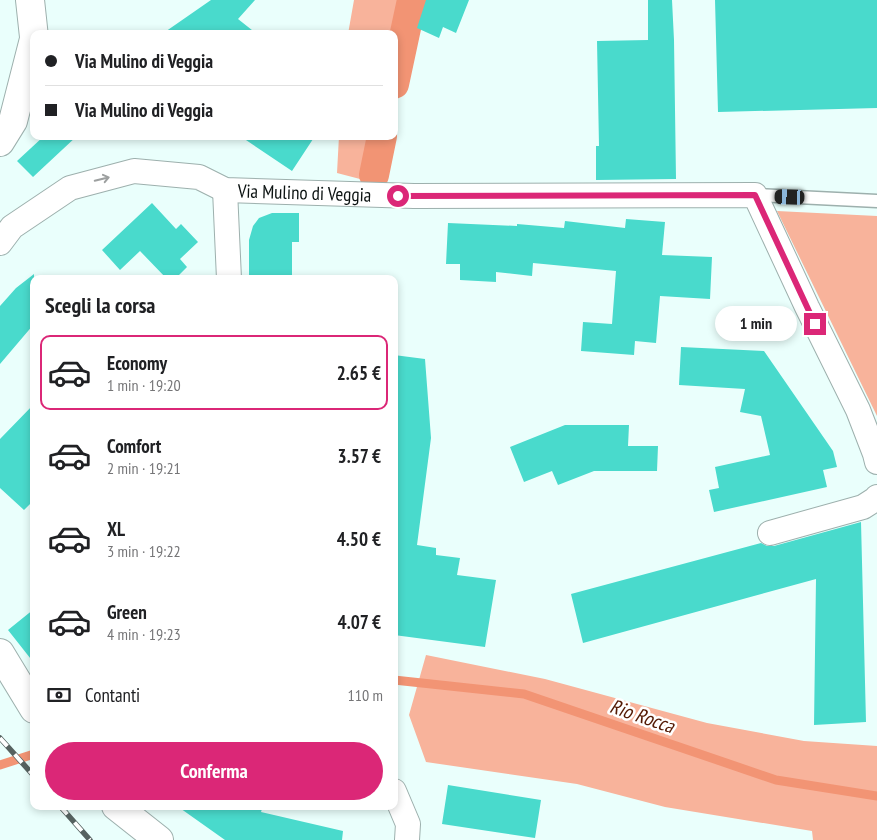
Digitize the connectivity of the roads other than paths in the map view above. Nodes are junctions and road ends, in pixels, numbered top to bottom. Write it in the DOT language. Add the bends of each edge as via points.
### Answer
graph roads {
  1 [pos="30,0"];
  2 [pos="33,30"];
  3 [pos="30,55"];
  4 [pos="0,142"];
  5 [pos="224,190"];
  6 [pos="755,195"];
  7 [pos="877,201"];
  8 [pos="0,243"];
  9 [pos="229,275"];
  10 [pos="877,462"];
  11 [pos="877,497"];
  12 [pos="770,532"];
  13 [pos="0,653"];
  14 [pos="30,702"];
  15 [pos="398,800"];
  16 [pos="121,810"];
  17 [pos="160,840"];
  18 [pos="407,840"];
  1 -- 2 [label="street"];
  3 -- 4 [label="street" via="14,121"];
  5 -- 6 [label="street, Via Mulino di Veggia" via="414,196"];
  8 -- 5 [label="street, Via Mulino di Veggia, one-way" via="12,227 70,188 134,171 199,177"];
  5 -- 9 [label="street"];
  6 -- 7 [label="lane, Via Mulino di Veggia"];
  6 -- 10 [label="street" via="858,410"];
  11 -- 12 [label="street" via="863,507"];
  13 -- 14 [label="street"];
  15 -- 18 [label="street" via="408,824"];
  16 -- 17 [label="street"];
}
